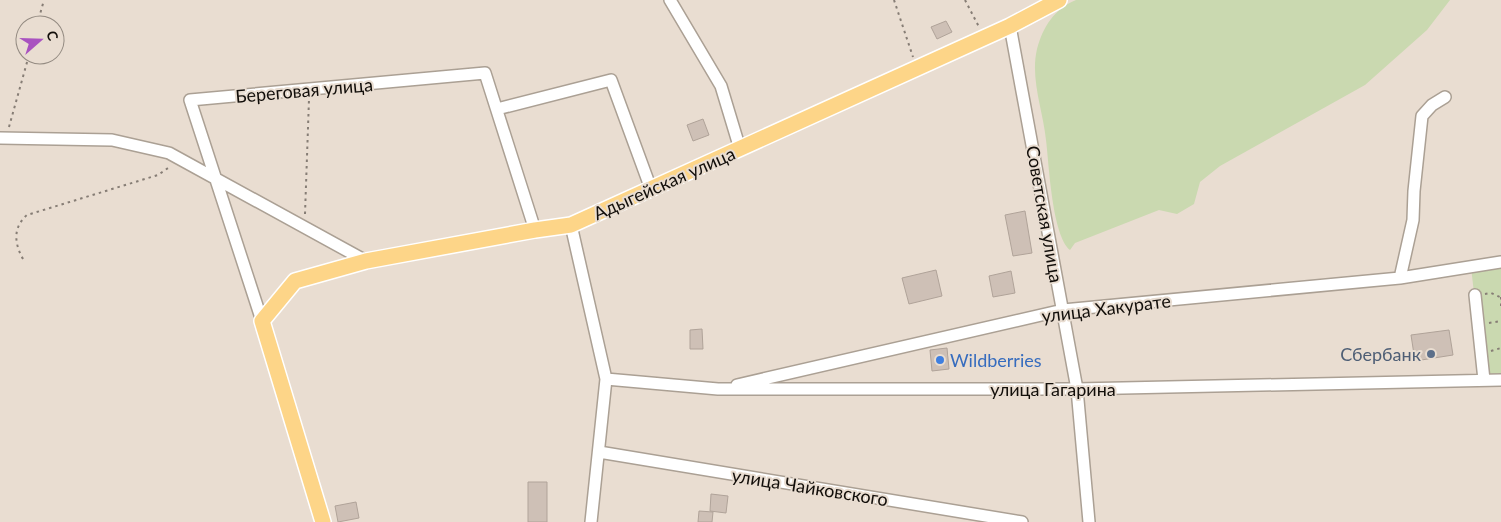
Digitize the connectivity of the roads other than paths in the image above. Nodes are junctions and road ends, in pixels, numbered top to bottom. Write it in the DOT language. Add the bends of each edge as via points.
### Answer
graph roads {
  1 [pos="670,0"];
  2 [pos="1053,2"];
  3 [pos="1010,26"];
  4 [pos="1445,97"];
  5 [pos="497,109"];
  6 [pos="3,138"];
  7 [pos="740,149"];
  8 [pos="215,177"];
  9 [pos="651,190"];
  10 [pos="571,226"];
  11 [pos="535,230"];
  12 [pos="366,261"];
  13 [pos="1501,262"];
  14 [pos="1400,278"];
  15 [pos="1475,295"];
  16 [pos="1062,310"];
  17 [pos="262,321"];
  18 [pos="606,379"];
  19 [pos="1484,380"];
  20 [pos="1501,380"];
  21 [pos="1077,389"];
  22 [pos="718,390"];
  23 [pos="599,452"];
  24 [pos="323,522"];
  25 [pos="591,522"];
  26 [pos="1022,522"];
  27 [pos="1089,522"];
  1 -- 7 [label="street" via="721,86"];
  2 -- 3 [label="main road, Адыгейская улица"];
  3 -- 7 [label="main road, Адыгейская улица"];
  3 -- 16 [label="street, Советская улица"];
  4 -- 14 [label="street" via="1422,116 1413,220"];
  5 -- 8 [label="street, Береговая улица" via="485,73 190,100"];
  5 -- 9 [label="street" via="611,80"];
  5 -- 11 [label="street, Береговая улица"];
  6 -- 8 [label="street" via="112,140 169,153"];
  7 -- 9 [label="main road, Адыгейская улица"];
  8 -- 12 [label="street"];
  8 -- 17 [label="street, Береговая улица"];
  9 -- 10 [label="main road, Адыгейская улица"];
  10 -- 11 [label="main road, Адыгейская улица"];
  10 -- 18 [label="street"];
  11 -- 12 [label="main road, Адыгейская улица"];
  12 -- 17 [label="main road, Адыгейская улица" via="295,281"];
  13 -- 14 [label="street, улица Хакурате"];
  14 -- 16 [label="street, улица Хакурате"];
  15 -- 19 [label="street"];
  16 -- 21 [label="street, Советская улица"];
  16 -- 22 [label="street, улица Хакурате"];
  17 -- 24 [label="main road"];
  18 -- 22 [label="street, улица Гагарина"];
  18 -- 23 [label="street"];
  19 -- 20 [label="street, улица Гагарина"];
  19 -- 21 [label="street, улица Гагарина"];
  21 -- 22 [label="street, улица Гагарина"];
  21 -- 27 [label="street, Советская улица"];
  23 -- 25 [label="street"];
  23 -- 26 [label="street, улица Чайковского"];
}
